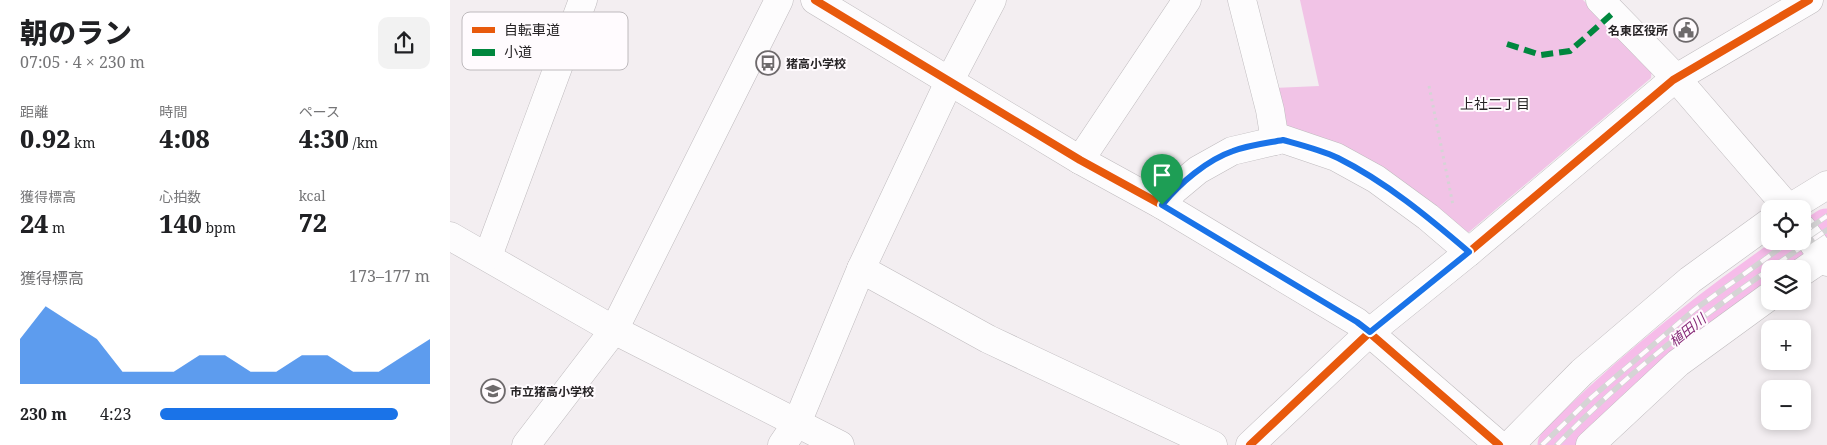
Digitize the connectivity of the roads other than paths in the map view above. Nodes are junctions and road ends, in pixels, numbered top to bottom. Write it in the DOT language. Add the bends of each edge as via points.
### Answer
graph roads {
  1 [pos="583,0"];
  2 [pos="779,0"];
  3 [pos="815,0"];
  4 [pos="992,0"];
  5 [pos="1186,0"];
  6 [pos="1242,0"];
  7 [pos="1600,0"];
  8 [pos="1809,0"];
  9 [pos="579,12"];
  10 [pos="557,70"];
  11 [pos="1676,78"];
  12 [pos="949,82"];
  13 [pos="1274,141"];
  14 [pos="1080,160"];
  15 [pos="1827,185"];
  16 [pos="1776,200"];
  17 [pos="1162,205"];
  18 [pos="1811,227"];
  19 [pos="1761,229"];
  20 [pos="450,236"];
  21 [pos="1469,252"];
  22 [pos="488,256"];
  23 [pos="861,269"];
  24 [pos="1761,303"];
  25 [pos="614,330"];
  26 [pos="1370,332"];
  27 [pos="789,434"];
  28 [pos="526,445"];
  29 [pos="840,445"];
  30 [pos="1213,445"];
  31 [pos="1250,445"];
  32 [pos="1499,445"];
  33 [pos="1510,445"];
  34 [pos="1590,445"];
  1 -- 9 [label="street"];
  2 -- 25 [label="street"];
  3 -- 12 [label="street"];
  4 -- 12 [label="street"];
  5 -- 14 [label="street"];
  6 -- 13 [label="street" via="1270,110"];
  7 -- 11 [label="street"];
  8 -- 11 [label="street"];
  10 -- 22 [label="street"];
  11 -- 16 [label="street"];
  11 -- 21 [label="street"];
  12 -- 14 [label="street"];
  12 -- 23 [label="street"];
  13 -- 17 [label="street" via="1232,151 1198,170"];
  13 -- 21 [label="street" via="1283,140 1336,157 1376,179"];
  14 -- 17 [label="street"];
  15 -- 18 [label="street"];
  17 -- 26 [label="street"];
  19 -- 33 [label="street" via="1690,280 1582,372"];
  20 -- 22 [label="street"];
  21 -- 26 [label="street"];
  22 -- 25 [label="street"];
  23 -- 27 [label="street"];
  23 -- 30 [label="street" via="988,339"];
  24 -- 34 [label="street" via="1678,363"];
  25 -- 27 [label="street"];
  25 -- 28 [label="street"];
  26 -- 31 [label="street"];
  26 -- 32 [label="street"];
  27 -- 29 [label="street"];
}
